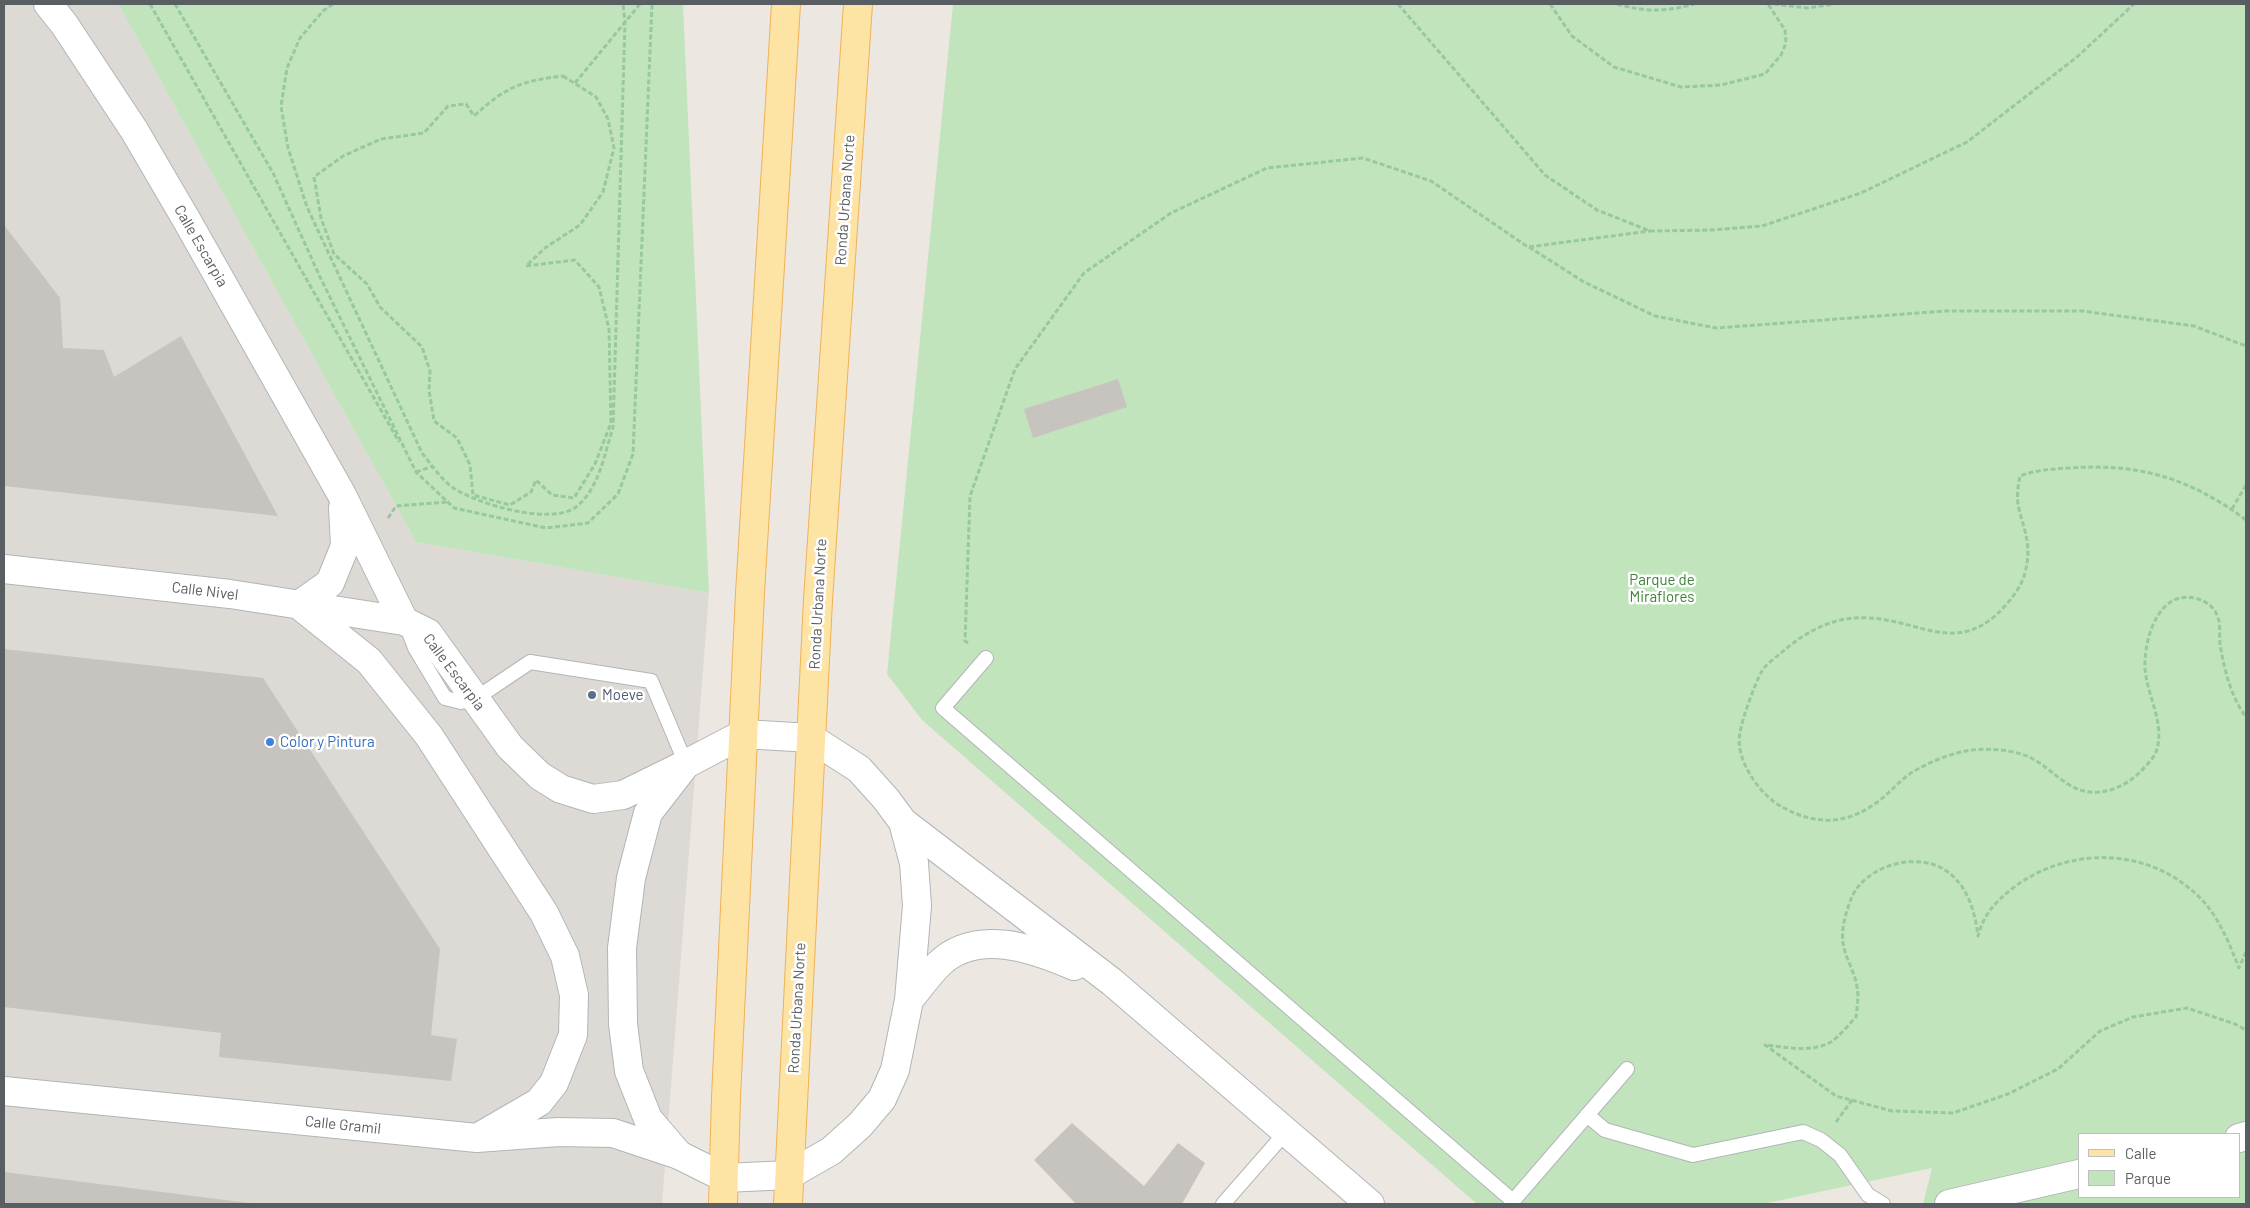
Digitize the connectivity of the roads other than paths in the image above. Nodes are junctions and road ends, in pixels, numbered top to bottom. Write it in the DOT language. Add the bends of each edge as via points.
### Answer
graph roads {
  1 [pos="48,4"];
  2 [pos="786,4"];
  3 [pos="858,4"];
  4 [pos="342,496"];
  5 [pos="4,569"];
  6 [pos="299,604"];
  7 [pos="404,621"];
  8 [pos="986,658"];
  9 [pos="475,699"];
  10 [pos="743,734"];
  11 [pos="811,738"];
  12 [pos="686,764"];
  13 [pos="903,822"];
  14 [pos="1112,982"];
  15 [pos="909,1000"];
  16 [pos="1627,1069"];
  17 [pos="4,1091"];
  18 [pos="1587,1115"];
  19 [pos="1286,1132"];
  20 [pos="478,1138"];
  21 [pos="679,1155"];
  22 [pos="2078,1174"];
  23 [pos="789,1175"];
  24 [pos="725,1178"];
  25 [pos="1226,1203"];
  26 [pos="723,1204"];
  27 [pos="788,1204"];
  28 [pos="1370,1204"];
  29 [pos="1883,1204"];
  30 [pos="1948,1204"];
  1 -- 4 [label="street, Calle Escarpia" via="134,130"];
  2 -- 10 [label="main road"];
  3 -- 11 [label="main road, Ronda Urbana Norte"];
  4 -- 6 [label="street, Calle Escarpia" via="345,546 330,583"];
  4 -- 7 [label="street, Calle Escarpia"];
  5 -- 6 [label="street, Calle Nivel"];
  6 -- 7 [label="street, Calle Nivel"];
  6 -- 20 [label="street" via="369,661 429,736 544,913 565,956 574,995 573,1035 554,1083 539,1102"];
  7 -- 9 [label="street, Calle Escarpia" via="428,633"];
  8 -- 18 [label="lane" via="944,708 1513,1201"];
  9 -- 12 [label="street, Calle Escarpia" via="510,747 540,776 561,789 593,799 623,795"];
  9 -- 12 [label="lane" via="530,662 652,681"];
  10 -- 11 [label="street"];
  10 -- 12 [label="street, Calle Escarpia"];
  10 -- 24 [label="main road"];
  11 -- 13 [label="street" via="859,769"];
  11 -- 23 [label="main road, Ronda Urbana Norte"];
  12 -- 21 [label="street" via="648,813 631,878 622,948 623,1024 629,1071 648,1119"];
  13 -- 14 [label="street"];
  13 -- 15 [label="street" via="914,863 917,906"];
  14 -- 15 [label="street" via="1042,952 992,943 963,949 940,963"];
  14 -- 19 [label="street"];
  15 -- 23 [label="street" via="894,1070 882,1100 831,1151"];
  16 -- 18 [label="lane"];
  17 -- 20 [label="street, Calle Gramil"];
  18 -- 29 [label="lane" via="1605,1130 1693,1155 1803,1132 1822,1140 1840,1155 1868,1195"];
  19 -- 25 [label="lane"];
  19 -- 28 [label="street"];
  20 -- 21 [label="street, Calle Gramil" via="558,1132 613,1133"];
  21 -- 24 [label="street"];
  22 -- 30 [label="street"];
  23 -- 24 [label="street"];
  23 -- 27 [label="main road, Ronda Urbana Norte"];
  24 -- 26 [label="main road"];
}
